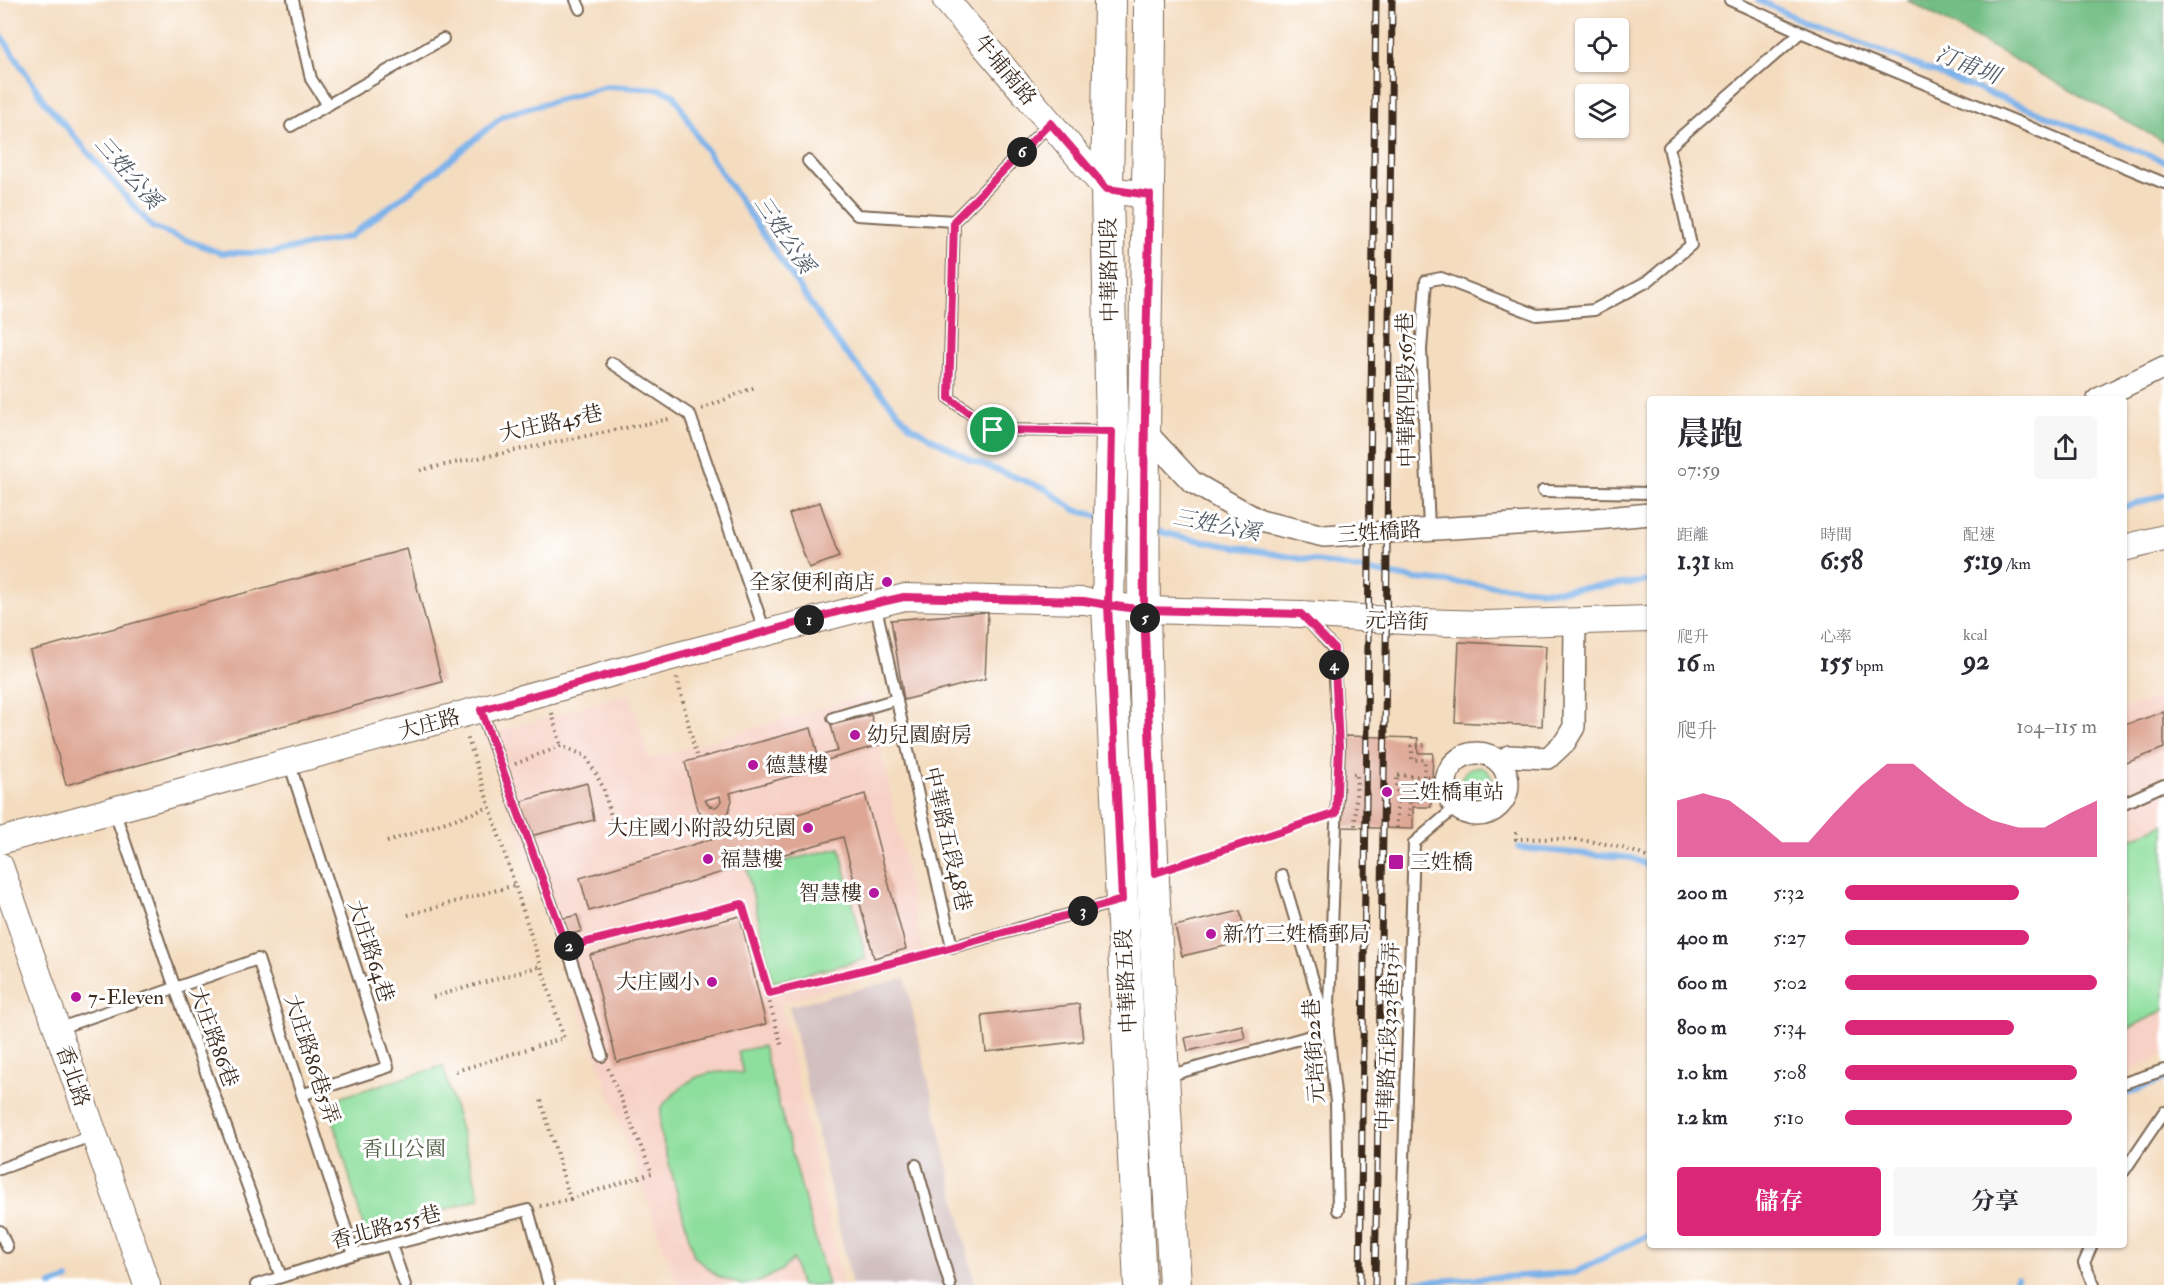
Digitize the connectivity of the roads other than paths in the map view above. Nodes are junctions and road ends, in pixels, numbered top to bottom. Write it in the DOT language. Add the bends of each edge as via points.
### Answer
graph roads {
  1 [pos="293,0"];
  2 [pos="946,0"];
  3 [pos="1110,0"];
  4 [pos="1150,0"];
  5 [pos="1730,0"];
  6 [pos="1801,32"];
  7 [pos="443,39"];
  8 [pos="328,105"];
  9 [pos="1050,123"];
  10 [pos="291,126"];
  11 [pos="808,161"];
  12 [pos="2164,183"];
  13 [pos="1107,189"];
  14 [pos="1150,195"];
  15 [pos="954,221"];
  16 [pos="612,363"];
  17 [pos="2164,367"];
  18 [pos="2104,396"];
  19 [pos="1143,429"];
  20 [pos="1112,432"];
  21 [pos="1543,491"];
  22 [pos="1647,493"];
  23 [pos="1647,514"];
  24 [pos="1429,528"];
  25 [pos="2164,538"];
  26 [pos="2127,547"];
  27 [pos="875,603"];
  28 [pos="1108,605"];
  29 [pos="1144,610"];
  30 [pos="1301,614"];
  31 [pos="1647,619"];
  32 [pos="1575,622"];
  33 [pos="766,632"];
  34 [pos="897,699"];
  35 [pos="471,712"];
  36 [pos="833,718"];
  37 [pos="289,762"];
  38 [pos="1500,763"];
  39 [pos="2164,785"];
  40 [pos="2127,802"];
  41 [pos="1456,807"];
  42 [pos="114,810"];
  43 [pos="0,841"];
  44 [pos="0,866"];
  45 [pos="1282,875"];
  46 [pos="1122,900"];
  47 [pos="175,988"];
  48 [pos="57,1029"];
  49 [pos="1328,1031"];
  50 [pos="602,1056"];
  51 [pos="2164,1070"];
  52 [pos="1163,1077"];
  53 [pos="2127,1082"];
  54 [pos="304,1094"];
  55 [pos="2164,1112"];
  56 [pos="94,1135"];
  57 [pos="916,1165"];
  58 [pos="2127,1167"];
  59 [pos="0,1169"];
  60 [pos="1338,1210"];
  61 [pos="0,1231"];
  62 [pos="391,1245"];
  63 [pos="7,1247"];
  64 [pos="2091,1248"];
  65 [pos="354,1254"];
  66 [pos="281,1277"];
  67 [pos="147,1285"];
  68 [pos="256,1285"];
  69 [pos="405,1285"];
  70 [pos="549,1285"];
  71 [pos="950,1285"];
  72 [pos="1140,1285"];
  73 [pos="1175,1285"];
  74 [pos="1400,1285"];
  75 [pos="2094,1285"];
  1 -- 8 [label="lane" via="311,79"];
  2 -- 9 [label="street, 牛埔南路"];
  3 -- 13 [label="main road, 中華路四段"];
  4 -- 14 [label="main road, 中華路四段"];
  5 -- 6 [label="lane"];
  6 -- 12 [label="lane"];
  6 -- 24 [label="lane, 中華路四段567巷" via="1668,147 1691,245 1648,281 1594,310 1538,315 1441,278 1426,281 1421,350"];
  7 -- 8 [label="lane"];
  8 -- 10 [label="lane"];
  9 -- 13 [label="street, 牛埔南路"];
  9 -- 15 [label="lane"];
  11 -- 15 [label="lane" via="857,215"];
  13 -- 14 [label="street"];
  13 -- 20 [label="main road, 中華路四段"];
  14 -- 19 [label="main road, 中華路四段"];
  15 -- 20 [label="lane" via="949,398 993,430"];
  16 -- 33 [label="lane" via="690,415"];
  17 -- 18 [label="street"];
  19 -- 24 [label="street, 三姓橋路" via="1192,482 1260,520 1324,536"];
  19 -- 29 [label="main road"];
  20 -- 28 [label="main road"];
  21 -- 22 [label="lane"];
  23 -- 24 [label="street, 三姓橋路"];
  25 -- 26 [label="street"];
  27 -- 28 [label="street, 大庄路" via="904,597 1084,601"];
  27 -- 33 [label="street, 大庄路"];
  27 -- 34 [label="lane, 中華路五段48巷"];
  28 -- 29 [label="street, 大庄路"];
  28 -- 46 [label="main road, 中華路五段"];
  29 -- 30 [label="street, 元培街"];
  29 -- 52 [label="main road, 中華路五段"];
  30 -- 32 [label="street, 元培街" via="1419,622"];
  30 -- 49 [label="lane, 元培街22巷" via="1334,648 1339,747"];
  31 -- 32 [label="street, 元培街"];
  32 -- 38 [label="street" via="1574,727 1548,758 1509,756"];
  33 -- 35 [label="street, 大庄路"];
  34 -- 36 [label="lane"];
  34 -- 46 [label="lane, 中華路五段48巷" via="952,947"];
  35 -- 37 [label="street, 大庄路"];
  35 -- 50 [label="lane" via="503,769"];
  37 -- 42 [label="street, 大庄路"];
  37 -- 54 [label="lane, 大庄路64巷" via="388,1067"];
  38 -- 41 [label="street" via="1508,782 1502,802 1485,814 1475,815"];
  38 -- 41 [label="street" via="1483,753 1473,753 1455,762 1449,770 1446,789"];
  39 -- 40 [label="lane"];
  41 -- 74 [label="lane, 中華路五段323巷13弄" via="1414,843"];
  42 -- 43 [label="street, 大庄路"];
  42 -- 47 [label="lane, 大庄路86巷"];
  44 -- 48 [label="street, 香北路"];
  45 -- 49 [label="lane"];
  46 -- 72 [label="main road, 中華路五段"];
  47 -- 48 [label="lane"];
  47 -- 54 [label="lane, 大庄路86巷5弄" via="258,959"];
  47 -- 66 [label="lane, 大庄路86巷"];
  48 -- 56 [label="street, 香北路"];
  49 -- 52 [label="lane"];
  49 -- 60 [label="lane, 元培街22巷" via="1336,1102"];
  51 -- 53 [label="lane"];
  52 -- 73 [label="main road, 中華路五段"];
  54 -- 65 [label="lane, 大庄路86巷5弄"];
  55 -- 58 [label="lane"];
  56 -- 59 [label="lane"];
  56 -- 67 [label="street, 香北路"];
  57 -- 71 [label="lane"];
  61 -- 63 [label="lane"];
  62 -- 65 [label="lane, 香北路255巷"];
  62 -- 69 [label="lane"];
  62 -- 70 [label="lane, 香北路255巷" via="528,1210"];
  64 -- 75 [label="lane" via="2084,1263"];
  65 -- 66 [label="lane, 香北路255巷"];
  66 -- 68 [label="lane, 香北路255巷"];
}
